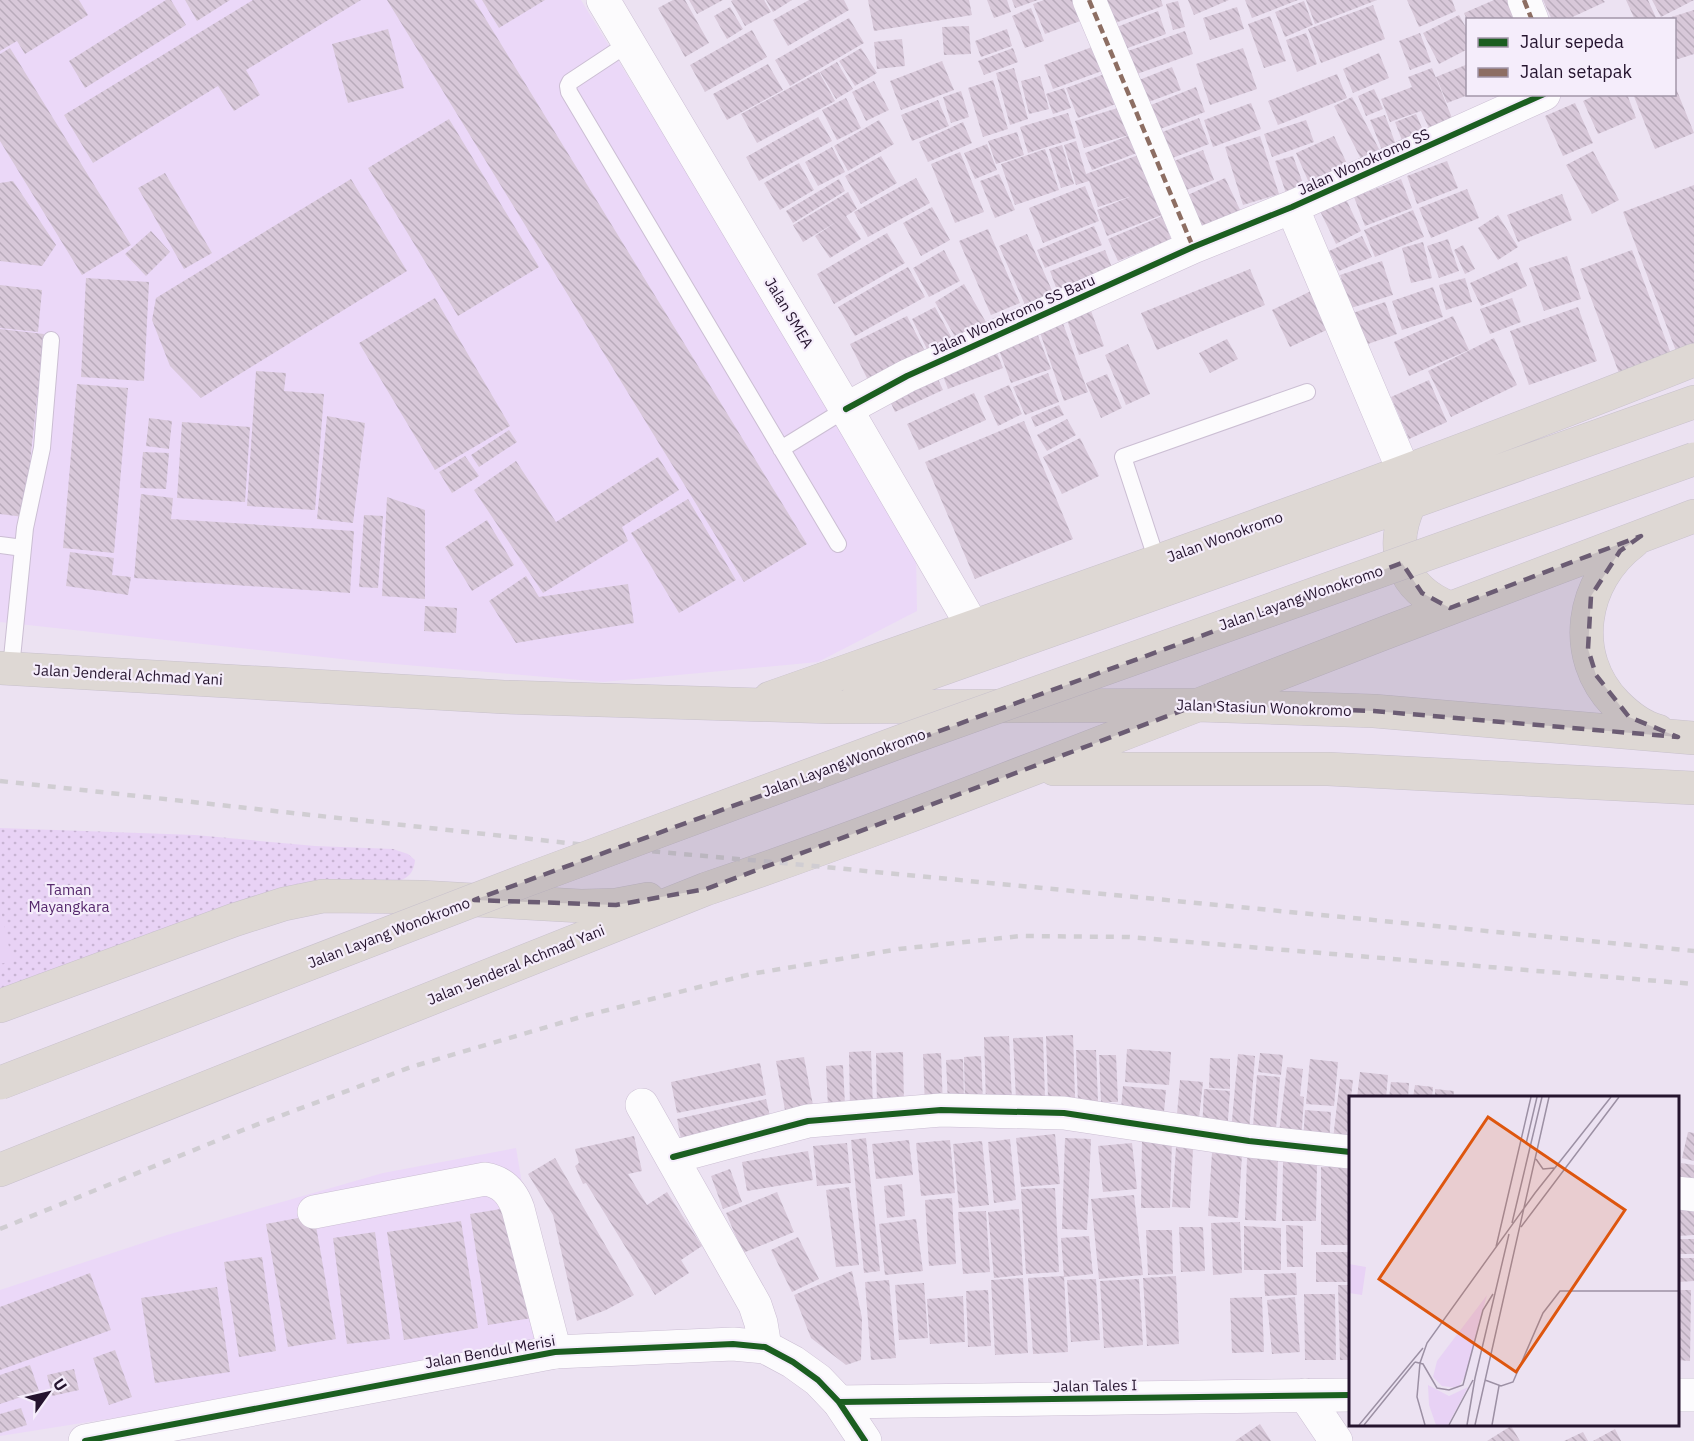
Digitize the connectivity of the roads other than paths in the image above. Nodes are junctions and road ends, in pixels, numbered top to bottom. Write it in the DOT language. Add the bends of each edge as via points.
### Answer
graph roads {
  1 [pos="603,0"];
  2 [pos="1089,0"];
  3 [pos="1524,0"];
  4 [pos="1531,18"];
  5 [pos="618,50"];
  6 [pos="1540,96"];
  7 [pos="1292,207"];
  8 [pos="1193,248"];
  9 [pos="51,340"];
  10 [pos="1694,360"];
  11 [pos="1307,392"];
  12 [pos="1694,402"];
  13 [pos="846,409"];
  14 [pos="781,449"];
  15 [pos="1694,459"];
  16 [pos="1407,488"];
  17 [pos="1694,516"];
  18 [pos="1641,536"];
  19 [pos="838,544"];
  20 [pos="0,545"];
  21 [pos="23,548"];
  22 [pos="1157,561"];
  23 [pos="1450,608"];
  24 [pos="974,627"];
  25 [pos="5,668"];
  26 [pos="752,705"];
  27 [pos="1197,705"];
  28 [pos="832,707"];
  29 [pos="1686,738"];
  30 [pos="1035,769"];
  31 [pos="1694,788"];
  32 [pos="706,889"];
  33 [pos="0,1006"];
  34 [pos="0,1083"];
  35 [pos="642,1105"];
  36 [pos="1349,1152"];
  37 [pos="673,1157"];
  38 [pos="0,1170"];
  39 [pos="1679,1192"];
  40 [pos="1694,1195"];
  41 [pos="314,1212"];
  42 [pos="765,1347"];
  43 [pos="555,1352"];
  44 [pos="1305,1395"];
  45 [pos="1349,1395"];
  46 [pos="839,1402"];
  47 [pos="85,1441"];
  48 [pos="865,1441"];
  49 [pos="1336,1441"];
  1 -- 5 [label="street, Jalan SMEA"];
  2 -- 8 [label="street"];
  3 -- 4 [label="street"];
  5 -- 13 [label="street, Jalan SMEA"];
  5 -- 14 [label="lane" via="570,82 569,92"];
  6 -- 7 [label="street, Jalan Wonokromo SS"];
  7 -- 8 [label="street, Jalan Wonokromo SS"];
  7 -- 16 [label="street, Jalan Wonokromo SS"];
  8 -- 13 [label="street, Jalan Wonokromo SS Baru" via="908,376"];
  9 -- 21 [label="lane" via="42,448"];
  10 -- 16 [label="highway, Jalan Wonokromo" via="1545,420"];
  11 -- 22 [label="lane" via="1123,457"];
  12 -- 16 [label="highway, Jalan Wonokromo"];
  13 -- 14 [label="lane"];
  13 -- 24 [label="street, Jalan SMEA"];
  14 -- 19 [label="lane"];
  15 -- 34 [label="highway, Jalan Layang Wonokromo, bridge" via="877,750"];
  16 -- 22 [label="highway, Jalan Wonokromo"];
  16 -- 23 [label="highway" via="1399,534 1404,567 1422,593"];
  16 -- 28 [label="highway, Jalan Wonokromo"];
  17 -- 18 [label="highway"];
  18 -- 23 [label="highway"];
  18 -- 29 [label="highway" via="1603,572 1591,596 1586,622 1588,649 1596,675 1629,717 1652,730"];
  20 -- 21 [label="lane"];
  21 -- 25 [label="lane"];
  22 -- 24 [label="highway, Jalan Wonokromo"];
  23 -- 27 [label="highway"];
  24 -- 26 [label="highway, Jalan Wonokromo"];
  25 -- 26 [label="highway, Jalan Jenderal Achmad Yani" via="504,697"];
  26 -- 28 [label="highway, Jalan Jenderal Achmad Yani"];
  27 -- 28 [label="highway, Jalan Stasiun Wonokromo"];
  27 -- 29 [label="highway, Jalan Stasiun Wonokromo" via="1374,711"];
  27 -- 30 [label="highway"];
  30 -- 31 [label="highway" via="1328,769"];
  30 -- 32 [label="highway, Jalan Jenderal Achmad Yani"];
  32 -- 33 [label="highway" via="616,905 323,896 234,920"];
  32 -- 38 [label="highway, Jalan Jenderal Achmad Yani"];
  35 -- 37 [label="street"];
  36 -- 37 [label="street" via="1064,1113 941,1110 808,1121"];
  37 -- 42 [label="street" via="755,1305"];
  39 -- 40 [label="street"];
  41 -- 43 [label="street" via="485,1179 502,1184 518,1209"];
  42 -- 43 [label="street, Jalan Bendul Merisi" via="733,1344"];
  42 -- 46 [label="street, Jalan Bendul Merisi" via="818,1380"];
  43 -- 47 [label="street, Jalan Bendul Merisi"];
  44 -- 45 [label="street, Jalan Tales I"];
  44 -- 46 [label="street, Jalan Tales I"];
  44 -- 49 [label="street"];
  46 -- 48 [label="street, Jalan Bendul Merisi"];
}
